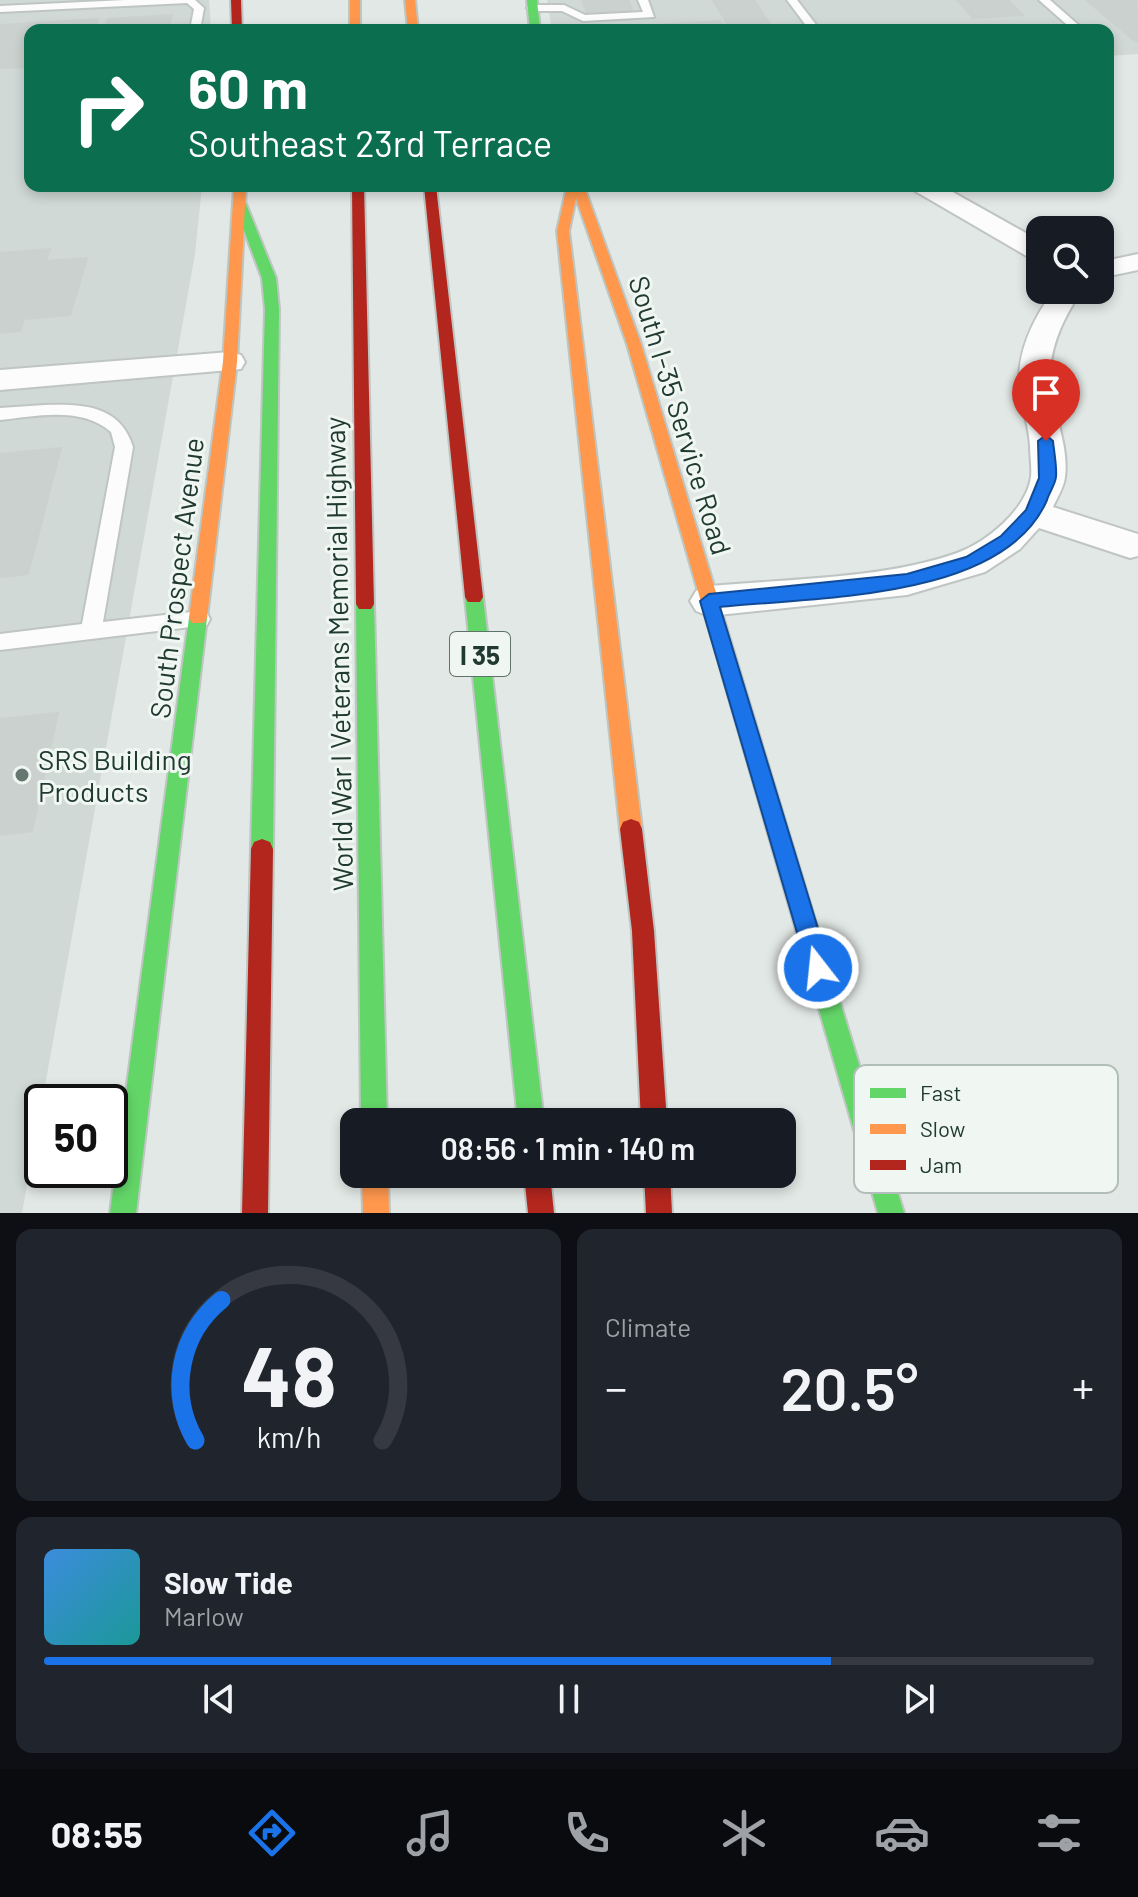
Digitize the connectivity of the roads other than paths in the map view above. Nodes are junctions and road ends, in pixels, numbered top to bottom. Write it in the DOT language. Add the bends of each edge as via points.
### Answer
graph roads {
  1 [pos="236,0"];
  2 [pos="355,0"];
  3 [pos="410,0"];
  4 [pos="643,0"];
  5 [pos="792,0"];
  6 [pos="1044,0"];
  7 [pos="532,4"];
  8 [pos="0,9"];
  9 [pos="196,24"];
  10 [pos="237,24"];
  11 [pos="355,24"];
  12 [pos="412,24"];
  13 [pos="534,24"];
  14 [pos="810,24"];
  15 [pos="1072,24"];
  16 [pos="358,192"];
  17 [pos="431,192"];
  18 [pos="574,192"];
  19 [pos="578,192"];
  20 [pos="935,192"];
  21 [pos="240,195"];
  22 [pos="1026,244"];
  23 [pos="1138,262"];
  24 [pos="1114,267"];
  25 [pos="1058,304"];
  26 [pos="230,362"];
  27 [pos="0,380"];
  28 [pos="0,414"];
  29 [pos="1033,513"];
  30 [pos="1130,545"];
  31 [pos="709,601"];
  32 [pos="200,619"];
  33 [pos="91,631"];
  34 [pos="0,642"];
  35 [pos="854,1089"];
  36 [pos="374,1108"];
  37 [pos="529,1108"];
  38 [pos="653,1108"];
  39 [pos="375,1188"];
  40 [pos="538,1188"];
  41 [pos="658,1188"];
  42 [pos="885,1193"];
  43 [pos="123,1213"];
  44 [pos="255,1213"];
  45 [pos="376,1213"];
  46 [pos="541,1213"];
  47 [pos="659,1213"];
  48 [pos="891,1213"];
  1 -- 10 [label="main road"];
  2 -- 11 [label="main road"];
  3 -- 12 [label="main road"];
  4 -- 7 [label="lane" via="650,15 583,18 564,8"];
  5 -- 14 [label="lane"];
  6 -- 15 [label="lane"];
  7 -- 13 [label="main road"];
  8 -- 9 [label="lane" via="189,0 199,8"];
  16 -- 36 [label="main road, World War I Veterans Memorial Highway"];
  17 -- 37 [label="main road, I 35"];
  18 -- 38 [label="main road" via="563,231 643,931"];
  19 -- 31 [label="main road, South I-35 Service Road" via="634,344"];
  20 -- 22 [label="street"];
  21 -- 26 [label="main road, South Prospect Avenue"];
  21 -- 44 [label="main road" via="269,278 272,309"];
  23 -- 24 [label="street"];
  25 -- 29 [label="street" via="1038,351 1035,388 1048,478"];
  26 -- 27 [label="street"];
  26 -- 32 [label="main road, South Prospect Avenue"];
  28 -- 33 [label="lane" via="68,410 99,416 118,429 124,447"];
  29 -- 30 [label="street"];
  29 -- 31 [label="street" via="1007,540 972,562 907,581"];
  31 -- 35 [label="main road, South I-35 Service Road"];
  32 -- 33 [label="lane"];
  32 -- 43 [label="main road, South Prospect Avenue"];
  33 -- 34 [label="lane"];
  39 -- 45 [label="main road"];
  40 -- 46 [label="main road"];
  41 -- 47 [label="main road"];
  42 -- 48 [label="main road, South I-35 Service Road"];
}
